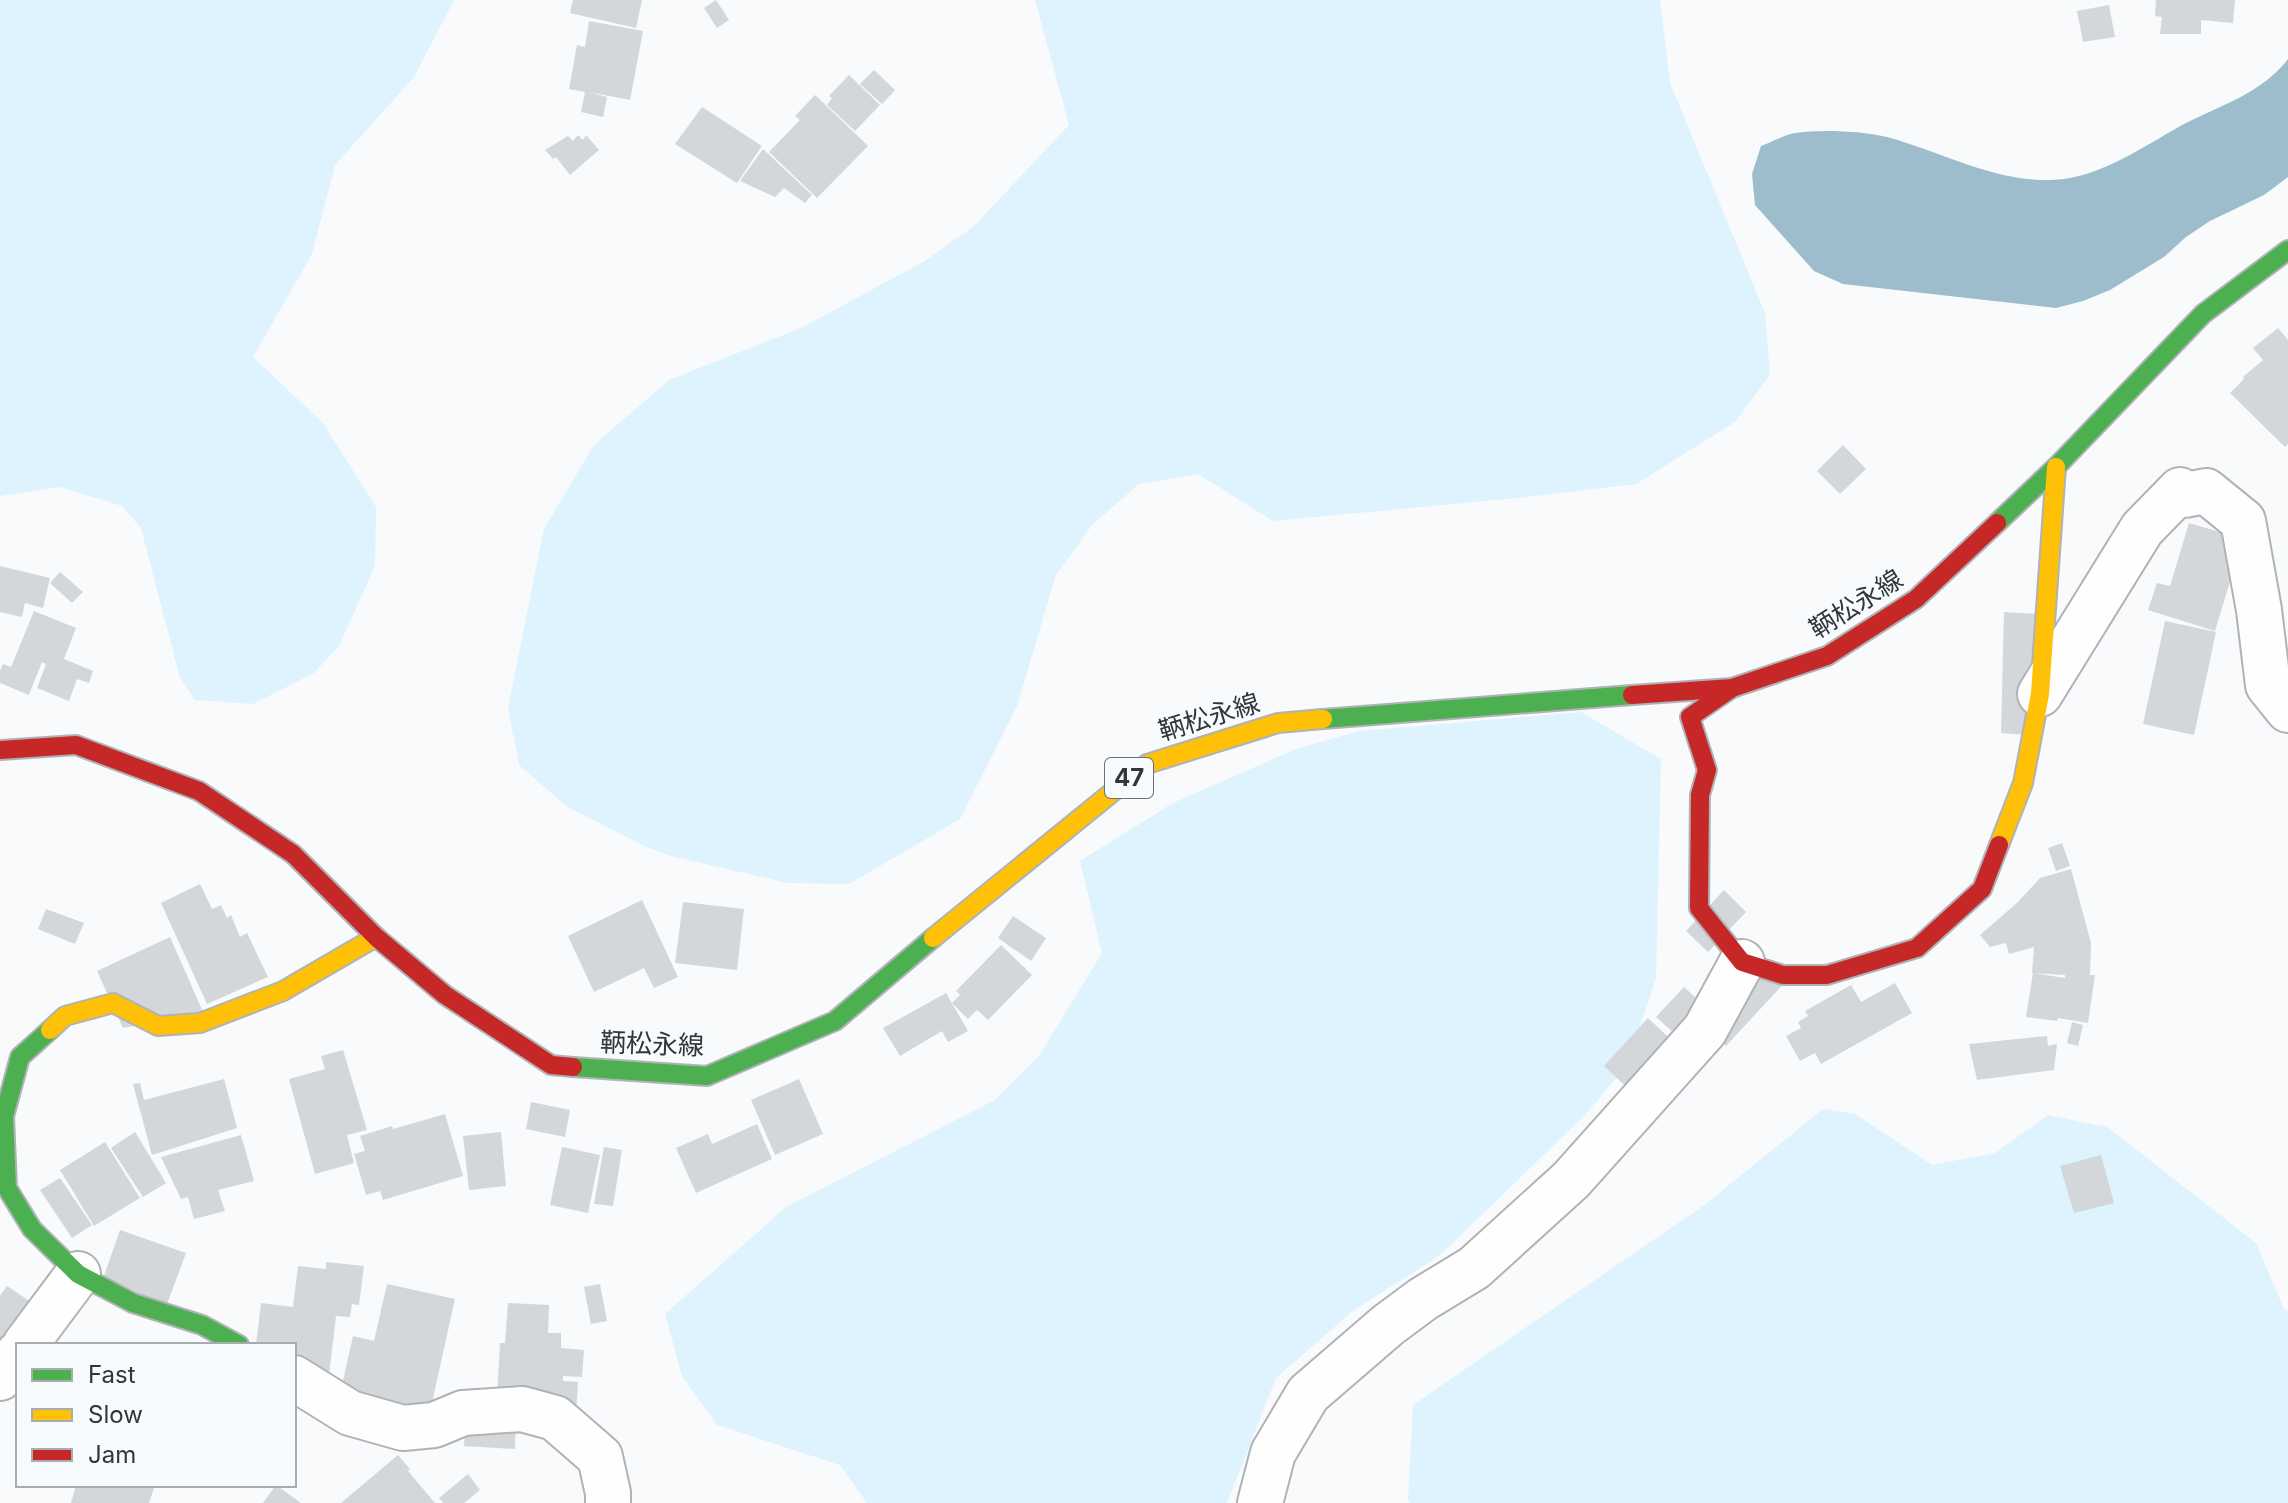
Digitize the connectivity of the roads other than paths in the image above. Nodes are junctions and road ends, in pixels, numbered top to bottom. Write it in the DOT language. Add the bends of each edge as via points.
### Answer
graph roads {
  1 [pos="2288,250"];
  2 [pos="2056,467"];
  3 [pos="1732,688"];
  4 [pos="2281,692"];
  5 [pos="2040,694"];
  6 [pos="0,750"];
  7 [pos="376,937"];
  8 [pos="1742,962"];
  9 [pos="78,1274"];
  10 [pos="26,1343"];
  11 [pos="235,1343"];
  12 [pos="16,1357"];
  13 [pos="0,1378"];
  14 [pos="296,1379"];
  15 [pos="608,1503"];
  16 [pos="1260,1503"];
  1 -- 2 [label="main road, 鞆松永線 / 47" via="2203,314"];
  2 -- 3 [label="main road, 鞆松永線 / 47" via="1916,599 1827,656"];
  2 -- 5 [label="main road"];
  3 -- 7 [label="main road, 鞆松永線 / 47" via="1278,723 1147,764 835,1021 707,1076 551,1065 445,995"];
  3 -- 8 [label="main road" via="1690,717 1707,770 1700,795 1699,908"];
  4 -- 5 [label="street" via="2243,521 2206,491 2185,495 2180,490 2142,529"];
  5 -- 8 [label="main road" via="2023,783 1982,889 1917,948 1827,975 1783,975"];
  6 -- 7 [label="main road, 鞆松永線 / 47" via="76,745 199,791 293,854"];
  7 -- 9 [label="main road" via="283,991 200,1023 158,1026 113,1003 65,1016 20,1057 4,1116 7,1188 32,1229"];
  8 -- 16 [label="street" via="1705,1030 1571,1180 1474,1268 1388,1325 1308,1394 1273,1453"];
  9 -- 10 [label="street"];
  9 -- 11 [label="main road" via="133,1303 202,1325"];
  12 -- 13 [label="street"];
  14 -- 15 [label="street" via="350,1413 403,1428 434,1425 463,1413 522,1409 555,1418 600,1457"];
}
